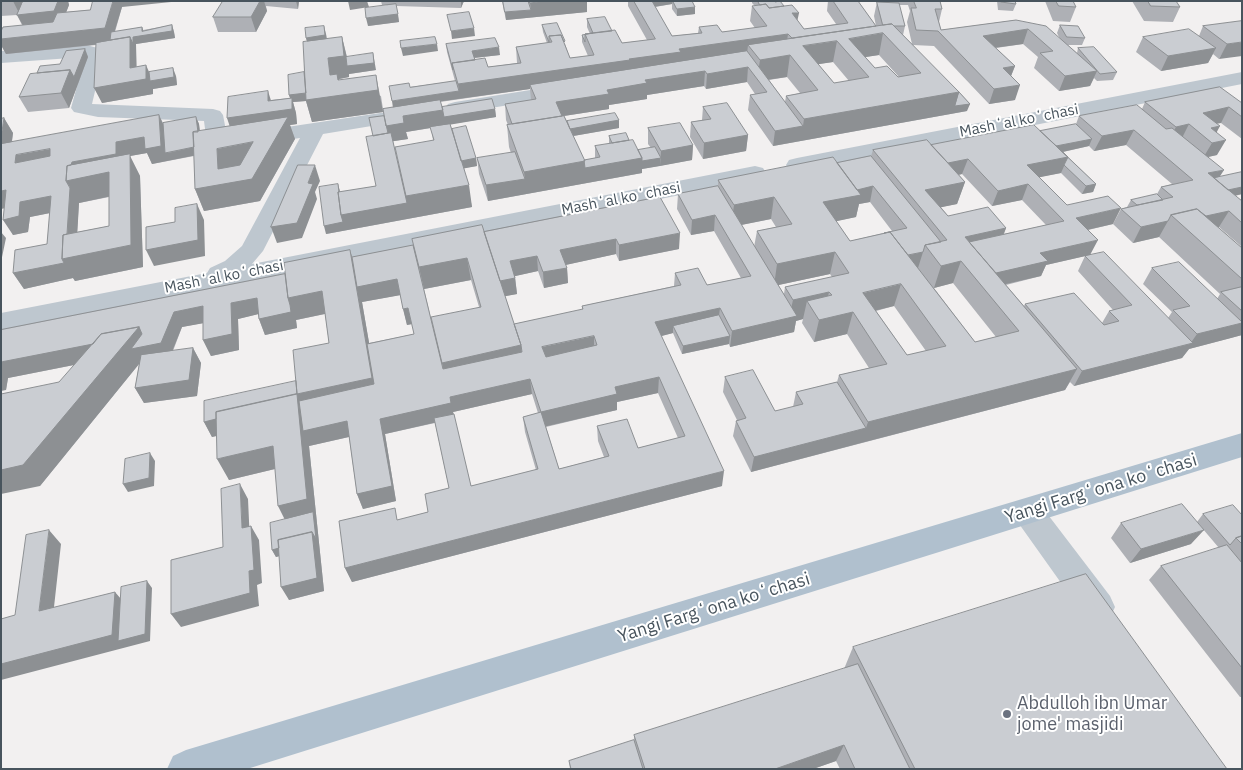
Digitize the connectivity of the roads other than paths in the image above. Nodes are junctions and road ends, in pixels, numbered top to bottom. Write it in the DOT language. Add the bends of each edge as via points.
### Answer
graph roads {
  1 [pos="1,56"];
  2 [pos="1242,78"];
  3 [pos="1207,84"];
  4 [pos="587,87"];
  5 [pos="1228,100"];
  6 [pos="314,129"];
  7 [pos="207,280"];
  8 [pos="1,322"];
  9 [pos="1242,446"];
  10 [pos="1028,512"];
  11 [pos="1116,632"];
  12 [pos="186,769"];
  1 -- 6 [label="street" via="86,50 94,53 81,108 213,115 218,144"];
  2 -- 3 [label="street, Mashʻal koʻchasi"];
  3 -- 5 [label="street"];
  3 -- 7 [label="street, Mashʻal koʻchasi"];
  4 -- 6 [label="street"];
  6 -- 7 [label="street" via="251,250 234,267"];
  7 -- 8 [label="street, Mashʻal koʻchasi"];
  9 -- 10 [label="main road, Yangi Fargʻona koʻchasi"];
  10 -- 11 [label="street"];
  10 -- 12 [label="main road, Yangi Fargʻona koʻchasi"];
}
